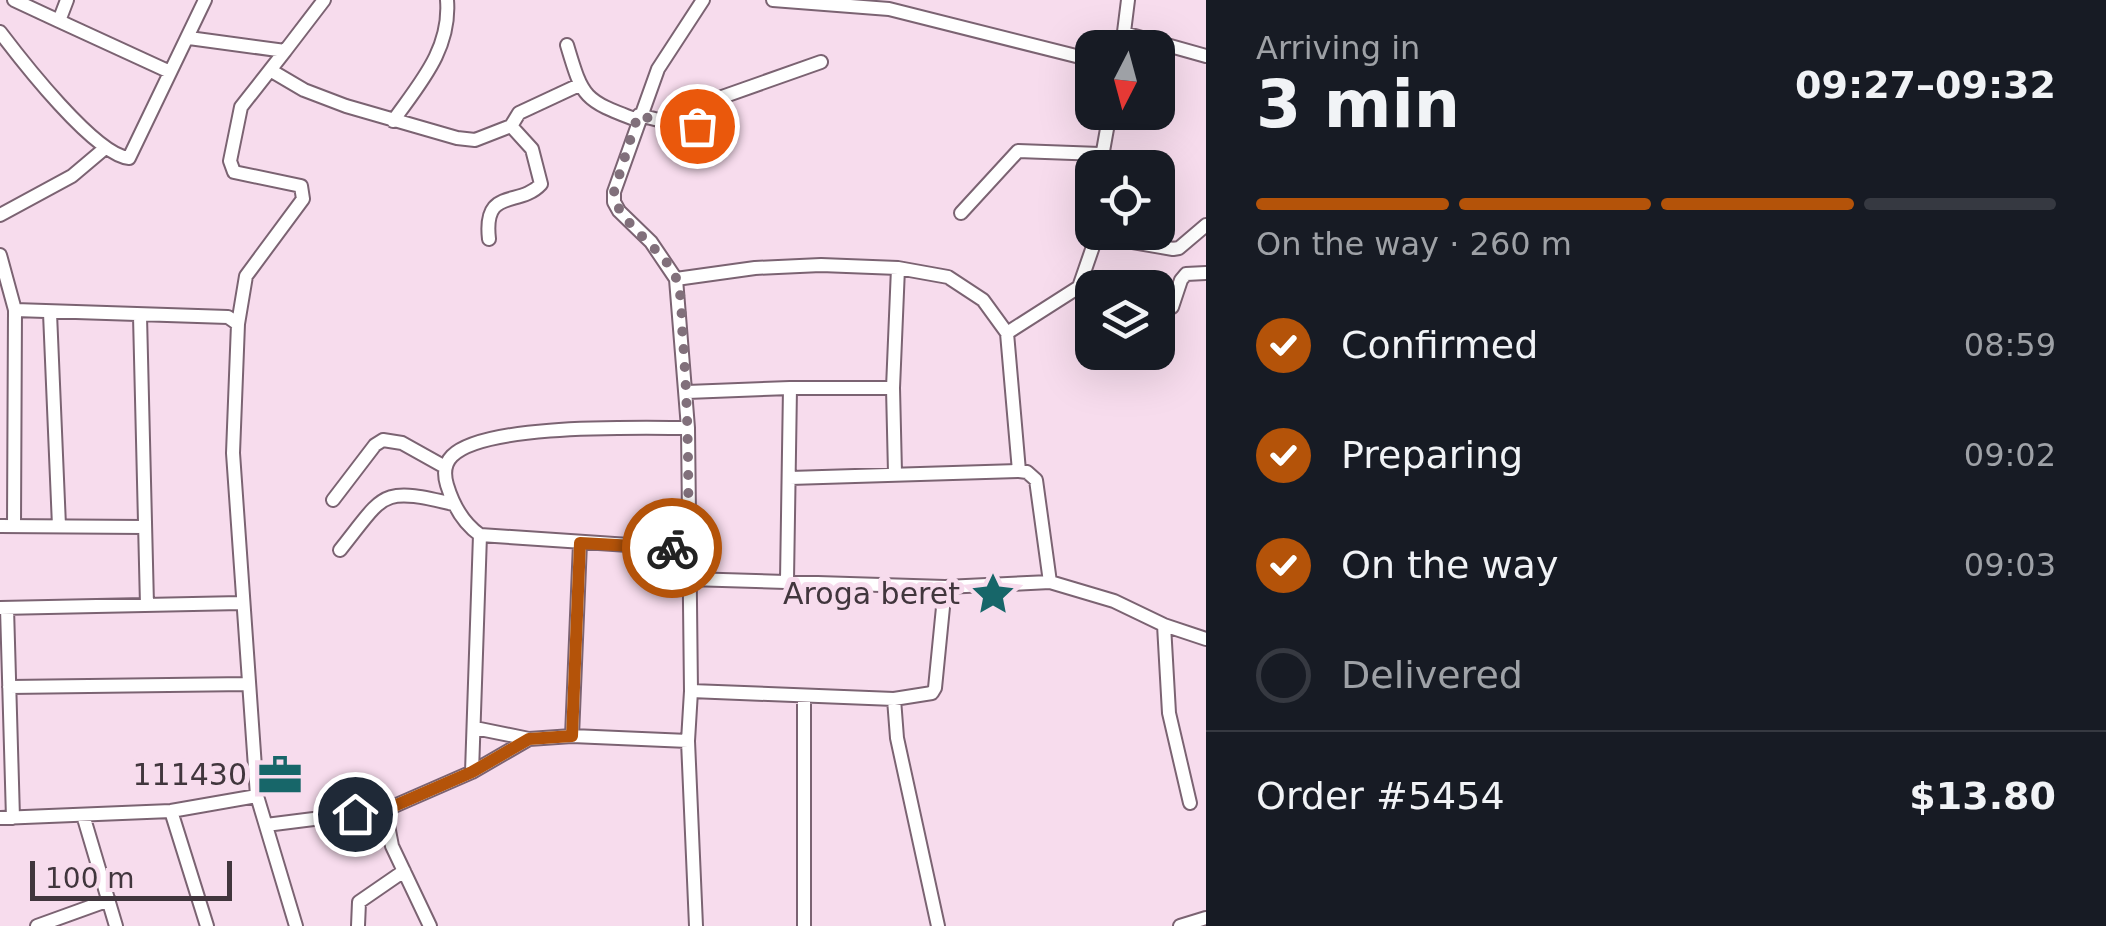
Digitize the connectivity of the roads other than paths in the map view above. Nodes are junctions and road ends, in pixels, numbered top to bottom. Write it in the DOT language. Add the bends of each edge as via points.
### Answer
graph roads {
  1 [pos="14,0"];
  2 [pos="68,0"];
  3 [pos="206,0"];
  4 [pos="324,0"];
  5 [pos="447,0"];
  6 [pos="703,0"];
  7 [pos="772,0"];
  8 [pos="1128,0"];
  9 [pos="891,4"];
  10 [pos="59,20"];
  11 [pos="1124,30"];
  12 [pos="0,32"];
  13 [pos="189,38"];
  14 [pos="568,45"];
  15 [pos="1175,50"];
  16 [pos="285,51"];
  17 [pos="1075,55"];
  18 [pos="1206,56"];
  19 [pos="821,62"];
  20 [pos="270,70"];
  21 [pos="170,72"];
  22 [pos="579,85"];
  23 [pos="638,118"];
  24 [pos="393,120"];
  25 [pos="511,126"];
  26 [pos="104,149"];
  27 [pos="1075,158"];
  28 [pos="961,213"];
  29 [pos="0,215"];
  30 [pos="1206,225"];
  31 [pos="489,239"];
  32 [pos="1175,248"];
  33 [pos="0,255"];
  34 [pos="898,268"];
  35 [pos="1206,274"];
  36 [pos="676,279"];
  37 [pos="1075,295"];
  38 [pos="1175,298"];
  39 [pos="16,310"];
  40 [pos="50,313"];
  41 [pos="140,316"];
  42 [pos="238,324"];
  43 [pos="1007,333"];
  44 [pos="790,388"];
  45 [pos="892,388"];
  46 [pos="687,392"];
  47 [pos="688,428"];
  48 [pos="445,466"];
  49 [pos="1019,471"];
  50 [pos="895,473"];
  51 [pos="790,478"];
  52 [pos="333,500"];
  53 [pos="454,504"];
  54 [pos="7,526"];
  55 [pos="59,526"];
  56 [pos="144,527"];
  57 [pos="480,536"];
  58 [pos="580,543"];
  59 [pos="688,549"];
  60 [pos="340,550"];
  61 [pos="689,578"];
  62 [pos="787,580"];
  63 [pos="1050,582"];
  64 [pos="945,587"];
  65 [pos="241,603"];
  66 [pos="147,605"];
  67 [pos="3,608"];
  68 [pos="1164,625"];
  69 [pos="1206,639"];
  70 [pos="248,684"];
  71 [pos="9,688"];
  72 [pos="691,690"];
  73 [pos="804,696"];
  74 [pos="894,699"];
  75 [pos="475,728"];
  76 [pos="572,736"];
  77 [pos="529,739"];
  78 [pos="688,742"];
  79 [pos="472,772"];
  80 [pos="257,796"];
  81 [pos="1190,804"];
  82 [pos="385,810"];
  83 [pos="171,811"];
  84 [pos="83,815"];
  85 [pos="7,818"];
  86 [pos="266,825"];
  87 [pos="404,871"];
  88 [pos="109,900"];
  89 [pos="1206,918"];
  90 [pos="37,926"];
  91 [pos="116,926"];
  92 [pos="207,926"];
  93 [pos="296,926"];
  94 [pos="358,926"];
  95 [pos="430,926"];
  96 [pos="696,926"];
  97 [pos="804,926"];
  98 [pos="938,926"];
  99 [pos="1180,926"];
  1 -- 10 [label="street"];
  2 -- 10 [label="street"];
  3 -- 13 [label="street"];
  4 -- 16 [label="street"];
  5 -- 24 [label="street" via="444,41 432,68"];
  6 -- 23 [label="street" via="658,68"];
  7 -- 9 [label="street"];
  8 -- 11 [label="street"];
  9 -- 17 [label="street"];
  10 -- 21 [label="street"];
  12 -- 26 [label="street"];
  13 -- 16 [label="street"];
  13 -- 21 [label="street"];
  14 -- 22 [label="street"];
  15 -- 18 [label="street"];
  16 -- 20 [label="street"];
  19 -- 23 [label="street" via="722,97 690,128"];
  20 -- 24 [label="street" via="304,90"];
  20 -- 42 [label="street" via="241,108 230,166 301,186 304,194 246,276"];
  21 -- 26 [label="street" via="132,155"];
  22 -- 23 [label="street" via="597,104"];
  22 -- 25 [label="street" via="519,112"];
  23 -- 36 [label="street" via="614,202"];
  24 -- 25 [label="street" via="466,140"];
  25 -- 31 [label="street" via="532,149 542,184 496,204"];
  26 -- 29 [label="street" via="72,176"];
  27 -- 28 [label="street" via="1018,151"];
  30 -- 32 [label="street"];
  33 -- 39 [label="street"];
  34 -- 36 [label="street" via="804,266"];
  34 -- 43 [label="street" via="948,277 983,300"];
  34 -- 45 [label="street"];
  35 -- 38 [label="street" via="1186,274"];
  36 -- 46 [label="street"];
  37 -- 43 [label="street"];
  39 -- 40 [label="street"];
  39 -- 54 [label="street"];
  40 -- 41 [label="street"];
  40 -- 55 [label="street"];
  41 -- 42 [label="street" via="228,317"];
  41 -- 56 [label="street"];
  42 -- 65 [label="street" via="233,453"];
  43 -- 49 [label="street"];
  44 -- 45 [label="street"];
  44 -- 46 [label="street"];
  44 -- 51 [label="street"];
  45 -- 50 [label="street"];
  46 -- 47 [label="street"];
  47 -- 48 [label="street" via="531,433 466,447"];
  47 -- 59 [label="street"];
  48 -- 52 [label="street" via="384,440"];
  48 -- 53 [label="street"];
  49 -- 50 [label="street"];
  49 -- 63 [label="street" via="1036,480"];
  50 -- 51 [label="street"];
  51 -- 62 [label="street"];
  53 -- 57 [label="street"];
  53 -- 60 [label="street" via="405,494 380,500"];
  54 -- 55 [label="street"];
  55 -- 56 [label="street"];
  56 -- 66 [label="street"];
  57 -- 58 [label="street"];
  57 -- 75 [label="street"];
  58 -- 59 [label="street"];
  58 -- 76 [label="street"];
  59 -- 61 [label="street"];
  61 -- 62 [label="street"];
  61 -- 72 [label="street"];
  62 -- 64 [label="street"];
  63 -- 64 [label="street"];
  63 -- 68 [label="street"];
  64 -- 74 [label="street" via="935,688"];
  65 -- 66 [label="street"];
  65 -- 70 [label="street"];
  66 -- 67 [label="street"];
  67 -- 71 [label="street"];
  68 -- 69 [label="street"];
  68 -- 81 [label="street" via="1169,712"];
  70 -- 71 [label="street"];
  70 -- 80 [label="street"];
  71 -- 85 [label="street"];
  72 -- 73 [label="street"];
  72 -- 78 [label="street"];
  73 -- 74 [label="street"];
  73 -- 97 [label="street"];
  74 -- 98 [label="street"];
  75 -- 77 [label="street"];
  75 -- 79 [label="street"];
  76 -- 77 [label="street"];
  76 -- 78 [label="street"];
  77 -- 79 [label="street"];
  78 -- 96 [label="street"];
  79 -- 82 [label="street"];
  80 -- 83 [label="street"];
  80 -- 86 [label="street"];
  82 -- 86 [label="street"];
  82 -- 87 [label="street"];
  83 -- 84 [label="street"];
  83 -- 92 [label="street"];
  84 -- 85 [label="street"];
  84 -- 88 [label="street"];
  86 -- 93 [label="street"];
  87 -- 94 [label="street" via="360,902"];
  87 -- 95 [label="street"];
  88 -- 90 [label="street"];
  88 -- 91 [label="street"];
  89 -- 99 [label="street"];
}
